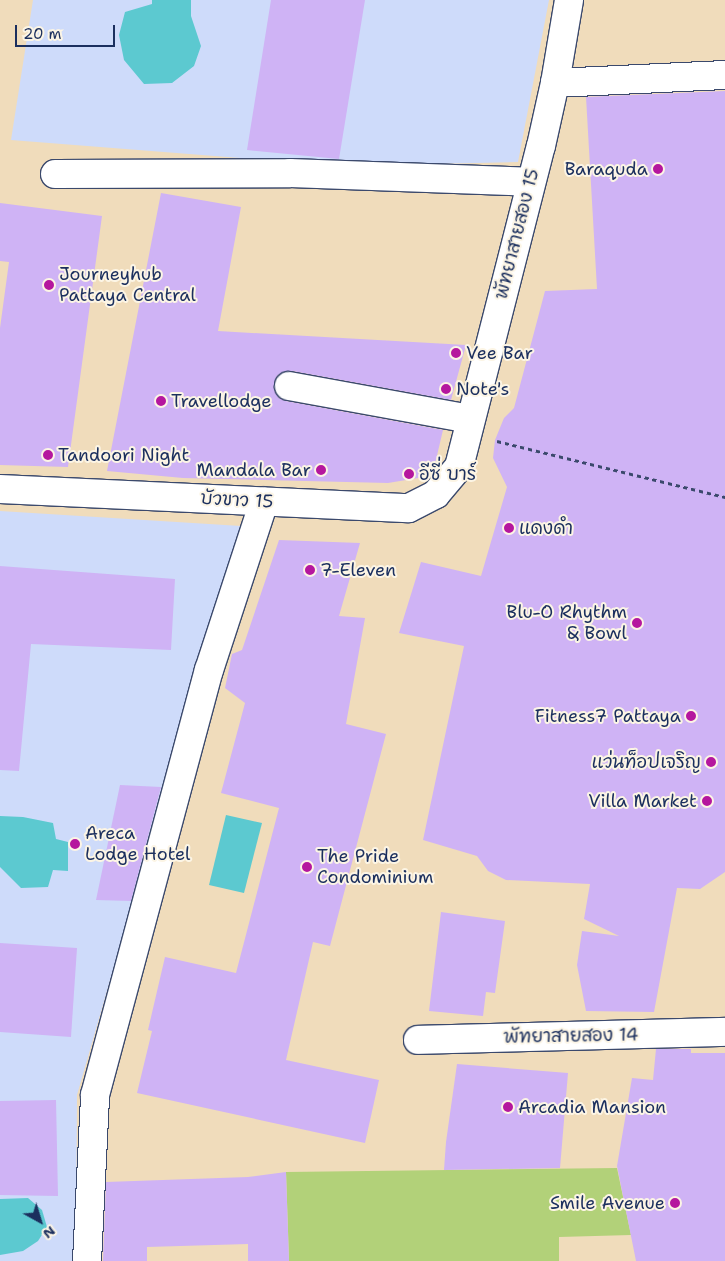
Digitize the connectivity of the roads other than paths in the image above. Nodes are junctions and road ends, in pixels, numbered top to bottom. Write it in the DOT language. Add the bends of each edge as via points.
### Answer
graph roads {
  1 [pos="569,0"];
  2 [pos="725,75"];
  3 [pos="555,83"];
  4 [pos="55,174"];
  5 [pos="530,182"];
  6 [pos="289,386"];
  7 [pos="470,419"];
  8 [pos="459,467"];
  9 [pos="0,489"];
  10 [pos="264,502"];
  11 [pos="725,1032"];
  12 [pos="418,1040"];
  13 [pos="87,1261"];
  1 -- 3 [label="street, พัทยาสายสอง 15"];
  2 -- 3 [label="street"];
  3 -- 5 [label="street, พัทยาสายสอง 15"];
  4 -- 5 [label="street" via="290,173"];
  5 -- 7 [label="street, พัทยาสายสอง 15"];
  6 -- 7 [label="street"];
  7 -- 8 [label="street, พัทยาสายสอง 15"];
  8 -- 10 [label="street, บัวขาว 15" via="436,494 409,508"];
  9 -- 10 [label="street, บัวขาว 15"];
  10 -- 13 [label="street" via="209,670 95,1095"];
  11 -- 12 [label="street, พัทยาสายสอง 14"];
}
